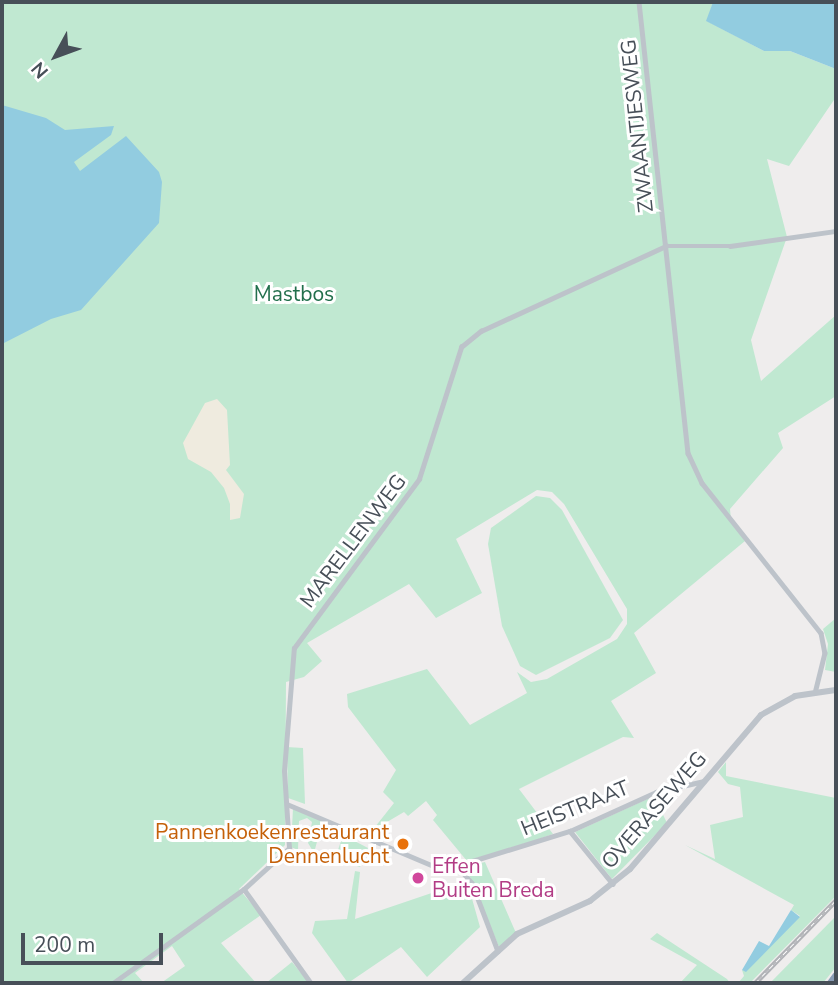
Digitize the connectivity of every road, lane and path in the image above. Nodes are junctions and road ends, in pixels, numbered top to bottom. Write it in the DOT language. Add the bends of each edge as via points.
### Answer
graph roads {
  1 [pos="639,2"];
  2 [pos="836,231"];
  3 [pos="666,246"];
  4 [pos="816,690"];
  5 [pos="836,690"];
  6 [pos="704,781"];
  7 [pos="287,804"];
  8 [pos="570,831"];
  9 [pos="458,868"];
  10 [pos="613,884"];
  11 [pos="244,889"];
  12 [pos="498,951"];
  13 [pos="836,976"];
  14 [pos="113,983"];
  15 [pos="311,983"];
  16 [pos="463,983"];
  17 [pos="831,983"];
  1 -- 3 [label="street, ZWAANTJESWEG"];
  2 -- 3 [label="street" via="730,246"];
  3 -- 4 [label="street, ZWAANTJESWEG" via="693,468 821,633 825,653"];
  3 -- 7 [label="street, MARELLENWEG" via="481,331 461,347 419,479 294,648"];
  4 -- 5 [label="street, OVERASEWEG"];
  4 -- 6 [label="street, OVERASEWEG" via="761,715"];
  6 -- 8 [label="street, HEISTRAAT" via="656,792"];
  6 -- 10 [label="street, OVERASEWEG" via="646,853"];
  7 -- 9 [label="street, HEISTRAAT" via="435,868"];
  7 -- 11 [label="street" via="289,848"];
  8 -- 9 [label="street, HEISTRAAT"];
  8 -- 10 [label="street"];
  9 -- 12 [label="street" via="472,883"];
  10 -- 12 [label="street, OVERASEWEG" via="576,908 517,934"];
  11 -- 14 [label="street"];
  11 -- 15 [label="street"];
  12 -- 16 [label="street, OVERASEWEG"];
  13 -- 17 [label="highway"];
}
